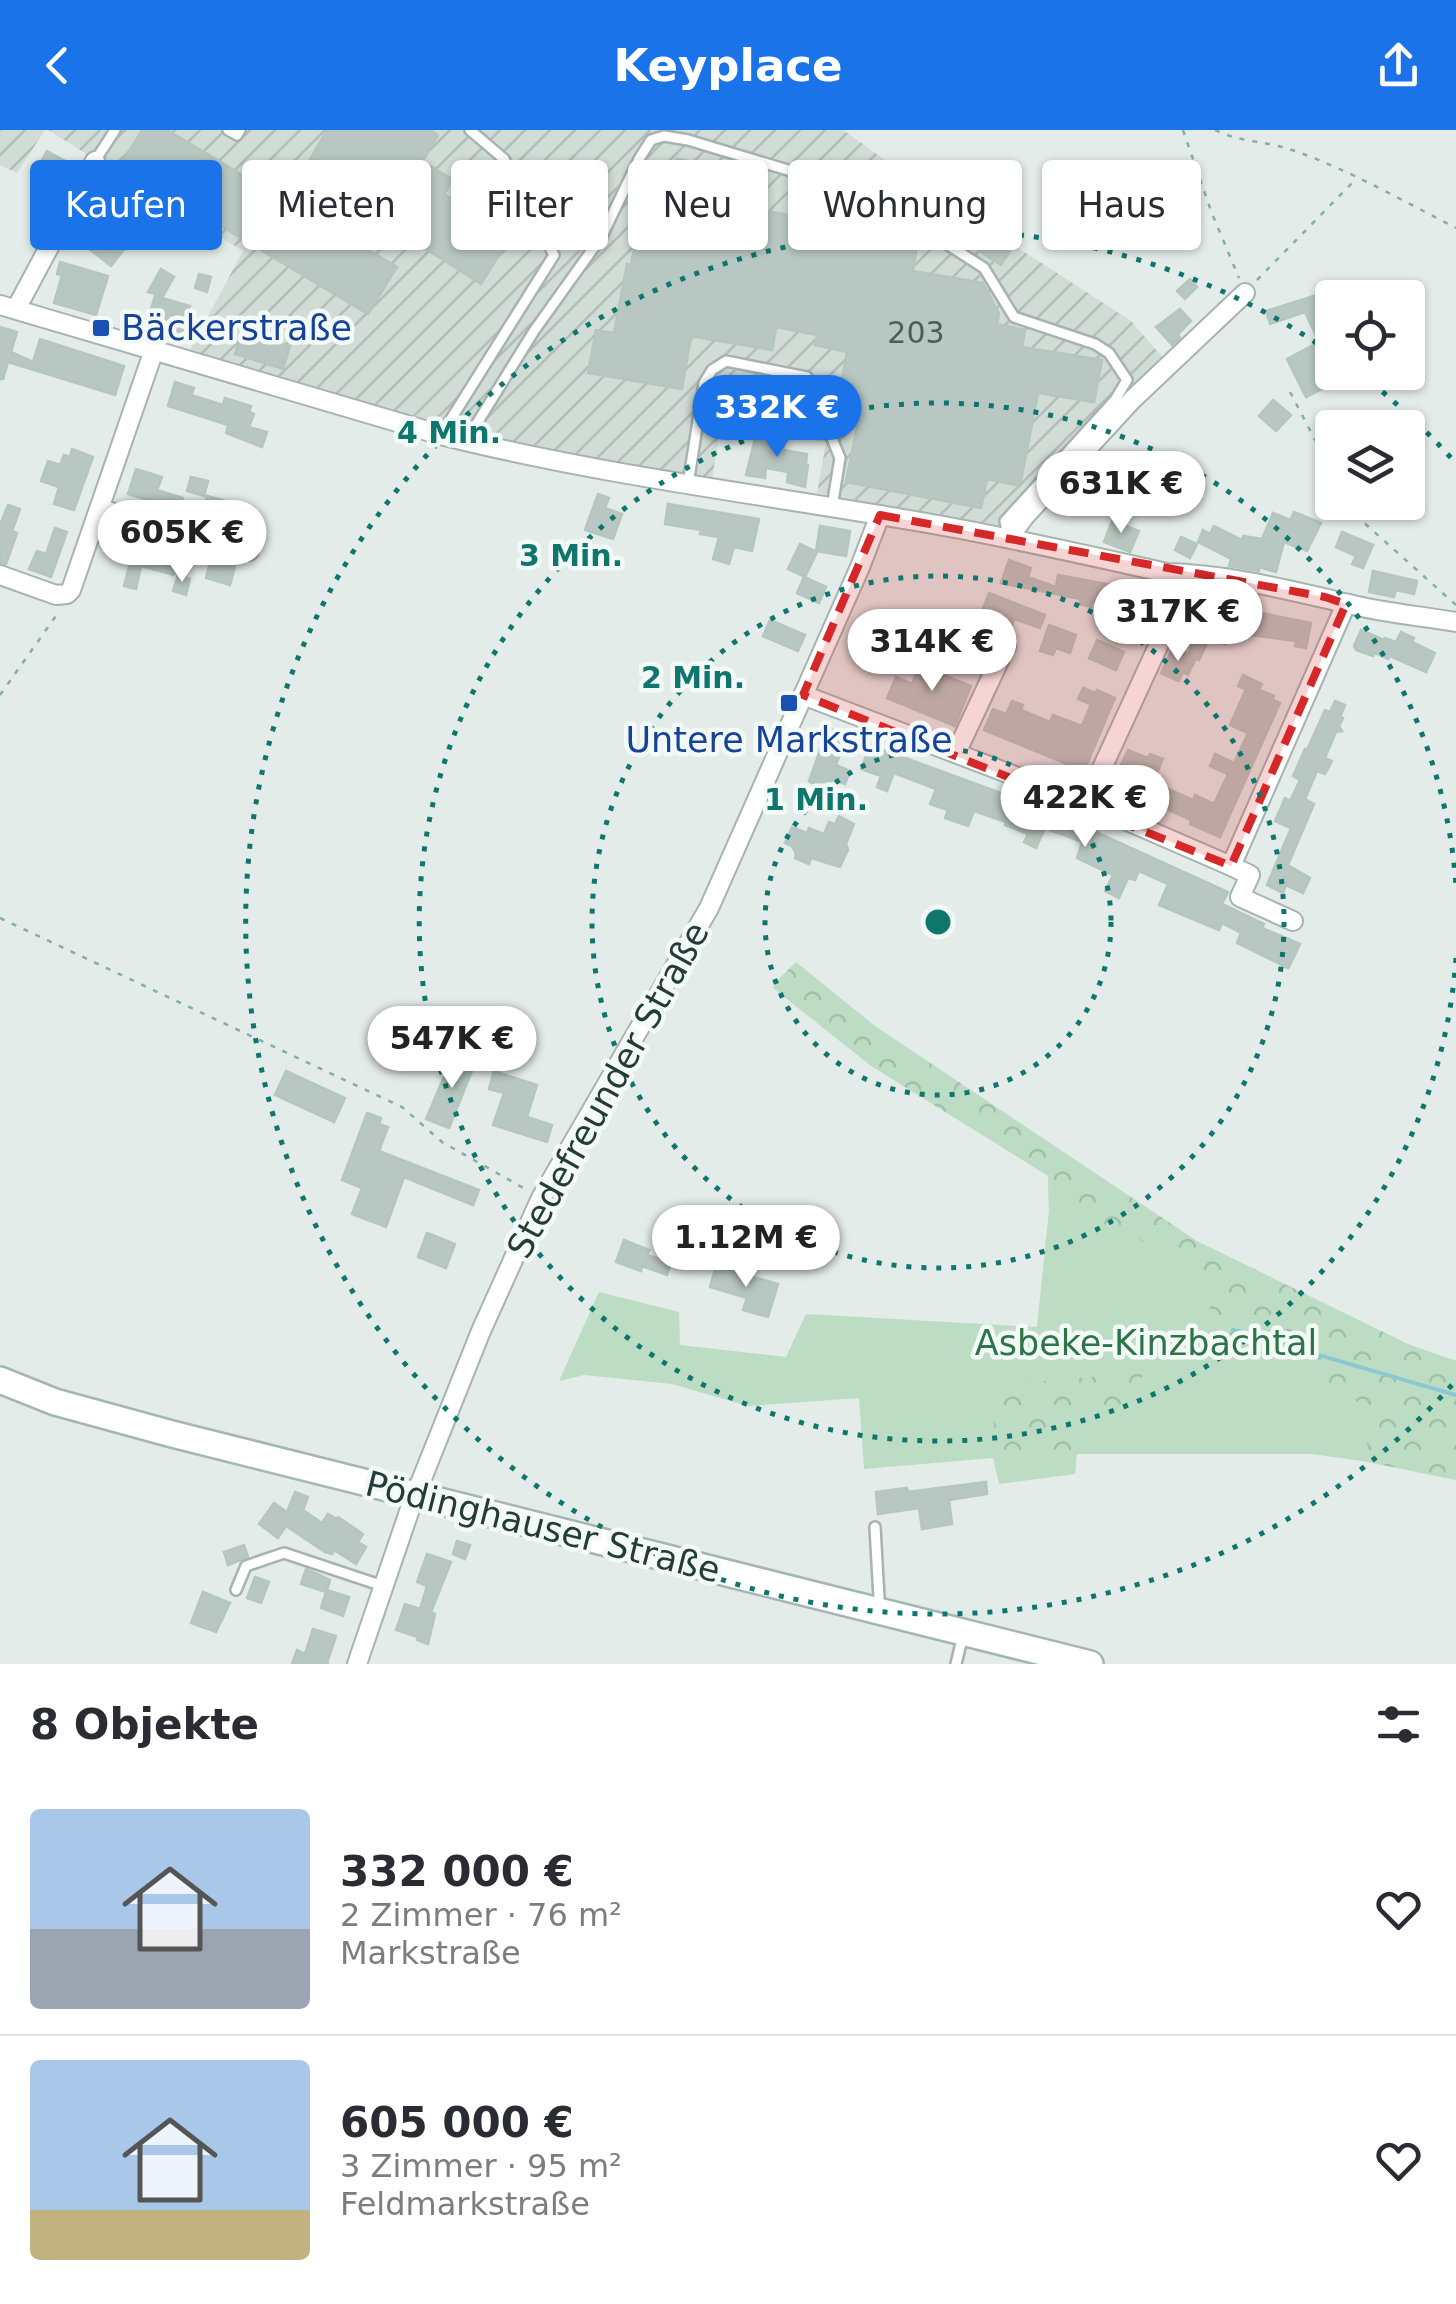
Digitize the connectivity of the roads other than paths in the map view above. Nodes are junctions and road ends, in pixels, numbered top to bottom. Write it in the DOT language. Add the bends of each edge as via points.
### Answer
graph roads {
  1 [pos="114,130"];
  2 [pos="228,130"];
  3 [pos="240,130"];
  4 [pos="470,130"];
  5 [pos="96,160"];
  6 [pos="42,250"];
  7 [pos="1245,293"];
  8 [pos="8,307"];
  9 [pos="154,350"];
  10 [pos="441,435"];
  11 [pos="466,442"];
  12 [pos="688,484"];
  13 [pos="832,507"];
  14 [pos="100,509"];
  15 [pos="880,515"];
  16 [pos="1008,538"];
  17 [pos="249,551"];
  18 [pos="0,575"];
  19 [pos="1346,604"];
  20 [pos="1456,622"];
  21 [pos="1158,644"];
  22 [pos="1006,646"];
  23 [pos="803,695"];
  24 [pos="956,753"];
  25 [pos="1086,802"];
  26 [pos="1231,866"];
  27 [pos="1293,921"];
  28 [pos="0,1380"];
  29 [pos="416,1496"];
  30 [pos="875,1527"];
  31 [pos="382,1586"];
  32 [pos="236,1590"];
  33 [pos="876,1610"];
  34 [pos="964,1632"];
  35 [pos="356,1664"];
  36 [pos="956,1664"];
  37 [pos="1090,1664"];
  1 -- 5 [label="lane"];
  2 -- 3 [label="lane"];
  4 -- 10 [label="lane" via="504,159 554,255"];
  6 -- 8 [label="street"];
  7 -- 16 [label="street" via="1132,400"];
  8 -- 9 [label="street"];
  9 -- 10 [label="street"];
  9 -- 14 [label="street"];
  10 -- 11 [label="street"];
  11 -- 12 [label="street"];
  11 -- 16 [label="lane" via="602,236 651,140 688,140 871,195 984,268 1014,318 1109,353 1126,380 1005,522"];
  12 -- 13 [label="street"];
  12 -- 13 [label="lane" via="704,383 726,361 807,376 840,458"];
  13 -- 15 [label="street"];
  14 -- 17 [label="street"];
  14 -- 18 [label="street" via="67,594"];
  15 -- 16 [label="street"];
  15 -- 23 [label="street, Stedefreunder Straße"];
  16 -- 19 [label="street"];
  19 -- 20 [label="street"];
  19 -- 26 [label="street"];
  21 -- 25 [label="street"];
  22 -- 24 [label="street"];
  23 -- 24 [label="street"];
  23 -- 29 [label="street, Stedefreunder Straße" via="709,908 541,1198"];
  24 -- 25 [label="street"];
  25 -- 26 [label="street"];
  26 -- 27 [label="street" via="1250,875 1240,897"];
  28 -- 29 [label="street, Pödinghauser Straße" via="80,1410"];
  29 -- 31 [label="street, Stedefreunder Straße"];
  29 -- 33 [label="street, Pödinghauser Straße"];
  30 -- 33 [label="lane"];
  31 -- 32 [label="lane" via="284,1553 246,1566"];
  31 -- 35 [label="street, Stedefreunder Straße"];
  33 -- 34 [label="street, Pödinghauser Straße"];
  34 -- 36 [label="lane"];
  34 -- 37 [label="street, Pödinghauser Straße"];
}
